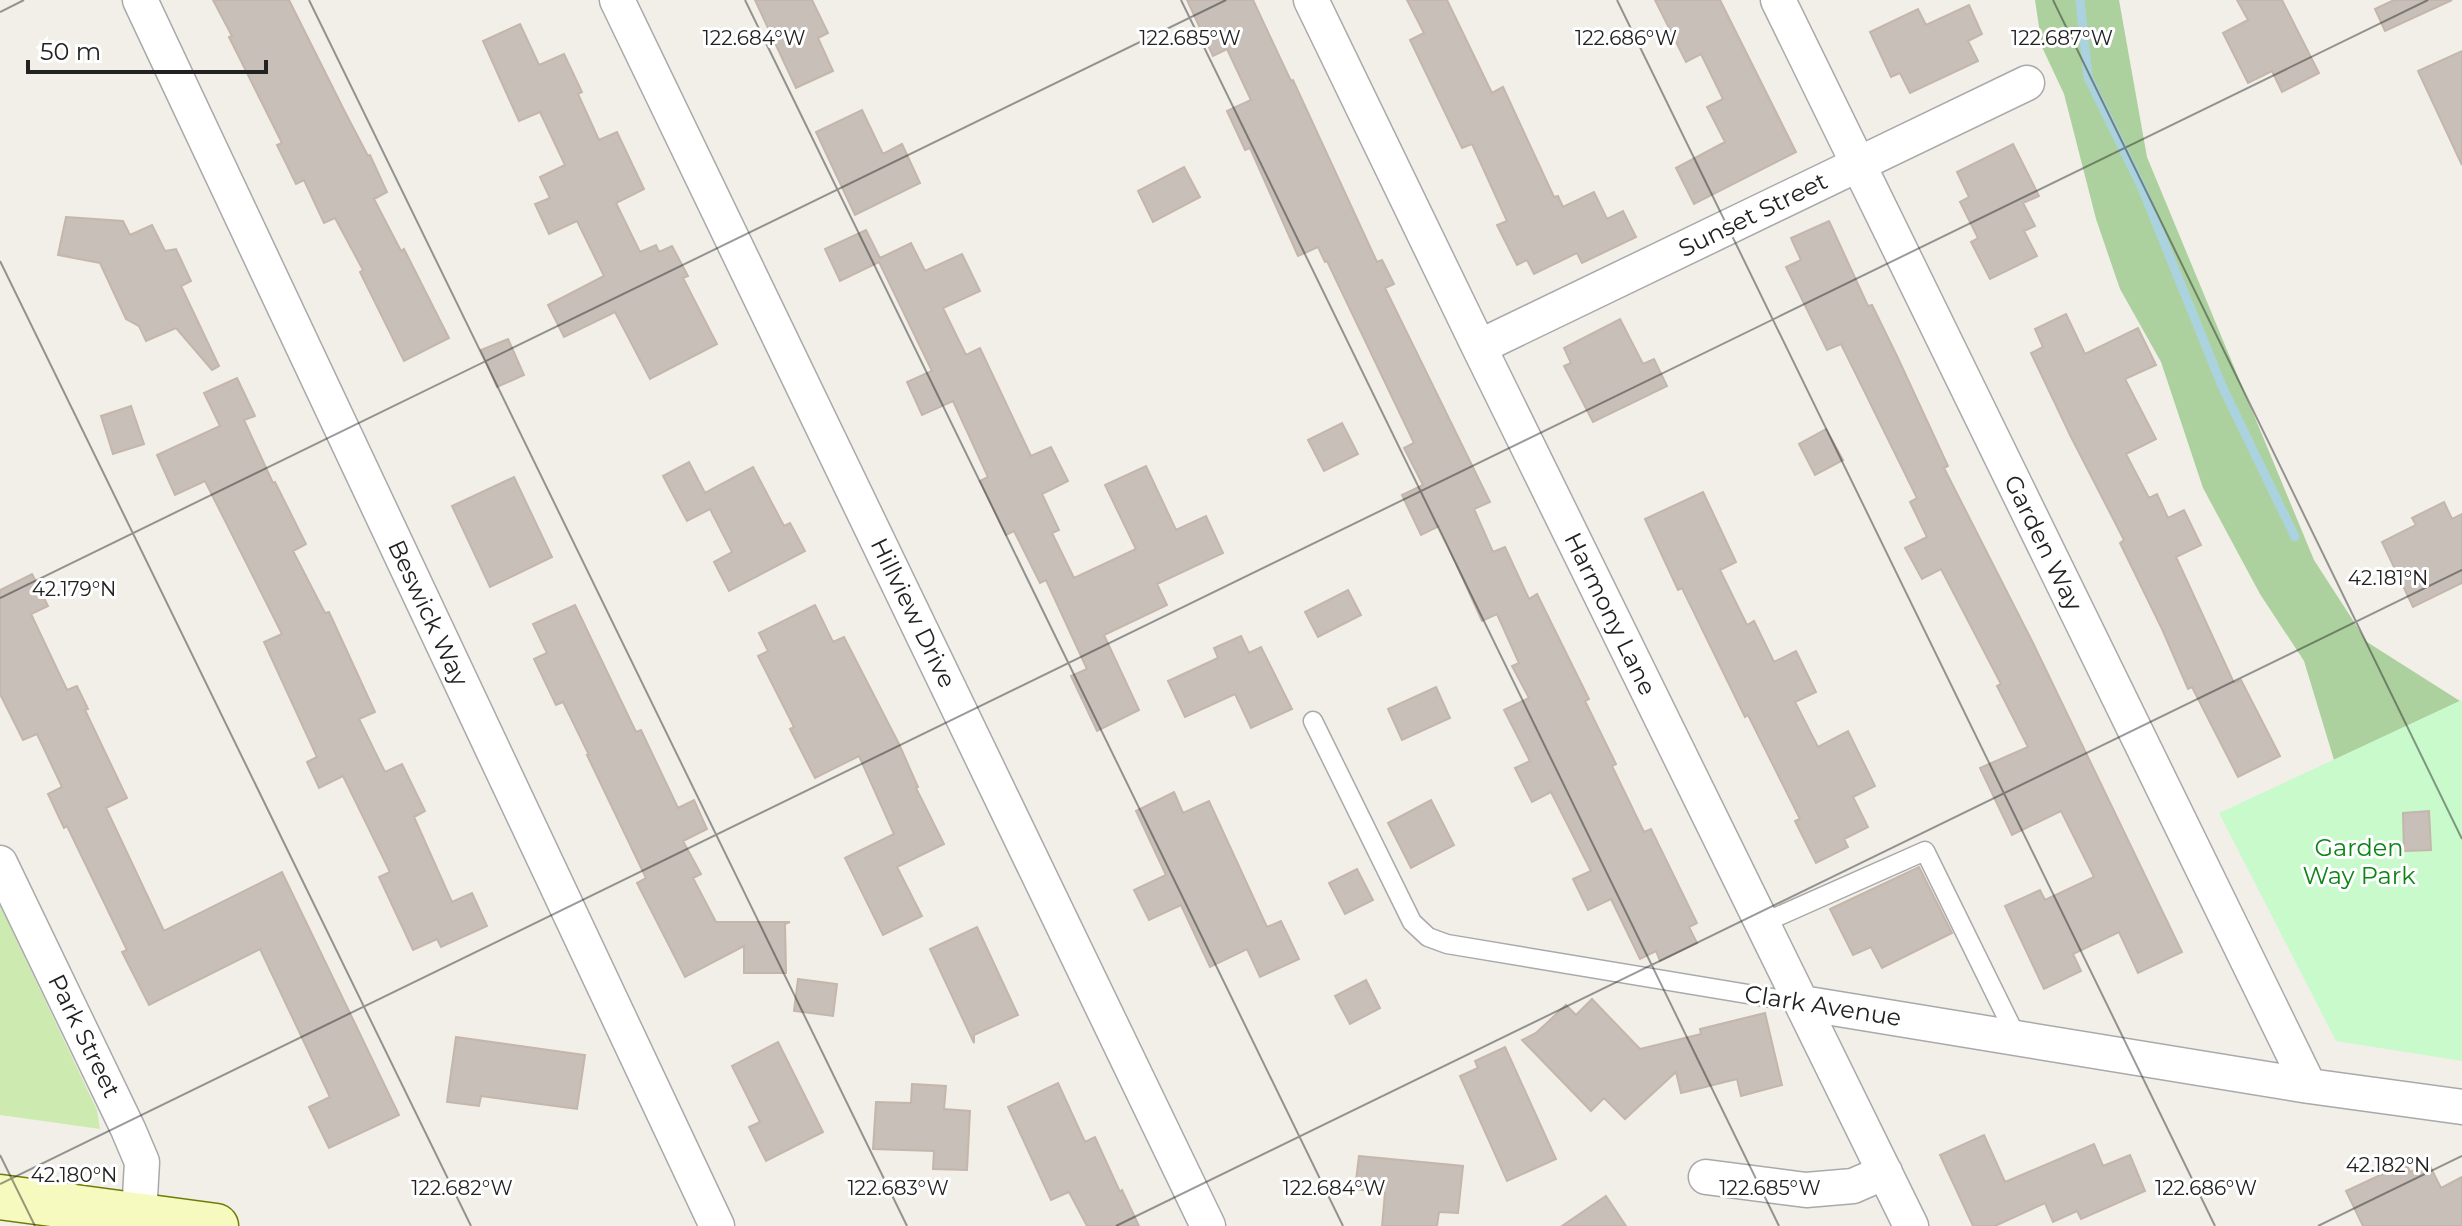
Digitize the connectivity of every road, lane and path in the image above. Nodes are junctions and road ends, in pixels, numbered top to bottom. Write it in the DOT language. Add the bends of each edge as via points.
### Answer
graph roads {
  1 [pos="140,0"];
  2 [pos="617,0"];
  3 [pos="1311,0"];
  4 [pos="1778,0"];
  5 [pos="2027,83"];
  6 [pos="1857,165"];
  7 [pos="1479,347"];
  8 [pos="1313,721"];
  9 [pos="0,863"];
  10 [pos="1763,923"];
  11 [pos="1802,1003"];
  12 [pos="2017,1038"];
  13 [pos="2309,1086"];
  14 [pos="2462,1107"];
  15 [pos="1885,1172"];
  16 [pos="1706,1177"];
  17 [pos="0,1197"];
  18 [pos="139,1215"];
  19 [pos="216,1226"];
  20 [pos="717,1226"];
  21 [pos="1208,1226"];
  22 [pos="1911,1226"];
  1 -- 20 [label="street, Beswick Way"];
  2 -- 21 [label="street, Hillview Drive"];
  3 -- 7 [label="street, Harmony Lane"];
  4 -- 6 [label="street, Garden Way"];
  5 -- 6 [label="street, Sunset Street"];
  6 -- 7 [label="street, Sunset Street"];
  6 -- 13 [label="street, Garden Way"];
  7 -- 10 [label="street, Harmony Lane"];
  8 -- 11 [label="lane, Clark Avenue" via="1412,922 1428,937"];
  9 -- 18 [label="street, Park Street" via="142,1162"];
  10 -- 11 [label="street, Harmony Lane"];
  10 -- 12 [label="lane" via="1925,851"];
  11 -- 12 [label="street, Clark Avenue"];
  11 -- 15 [label="street, Harmony Lane"];
  12 -- 13 [label="street, Clark Avenue"];
  13 -- 14 [label="street, Clark Avenue"];
  15 -- 16 [label="street" via="1853,1186 1806,1190"];
  15 -- 22 [label="street, Harmony Lane"];
  17 -- 18 [label="main road"];
  18 -- 19 [label="main road"];
}
